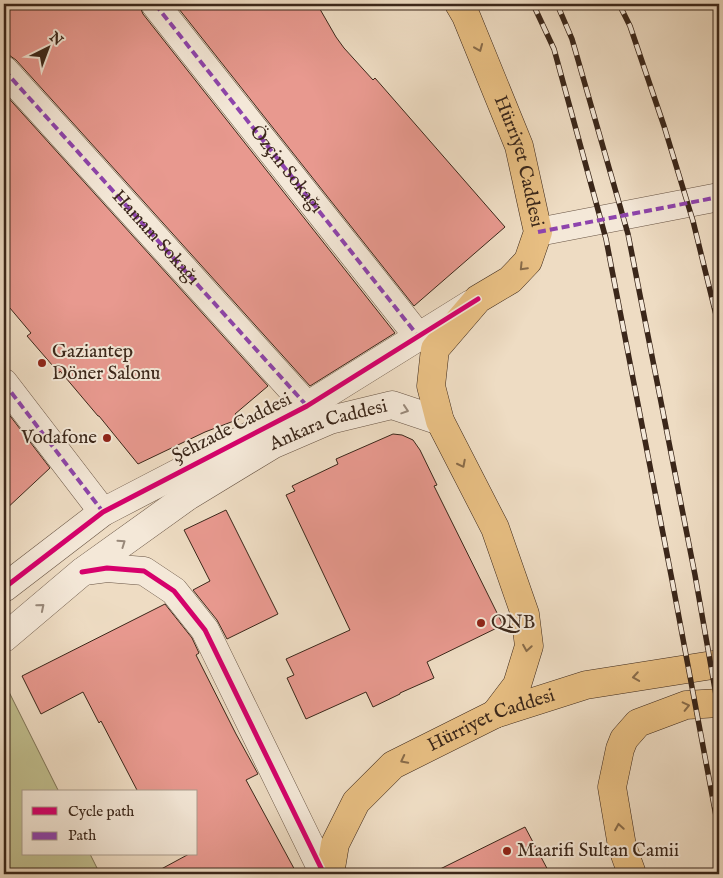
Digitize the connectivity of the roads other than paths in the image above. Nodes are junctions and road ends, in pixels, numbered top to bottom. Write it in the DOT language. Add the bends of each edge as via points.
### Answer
graph roads {
  1 [pos="155,4"];
  2 [pos="459,4"];
  3 [pos="4,70"];
  4 [pos="719,197"];
  5 [pos="538,232"];
  6 [pos="478,300"];
  7 [pos="418,336"];
  8 [pos="4,383"];
  9 [pos="307,406"];
  10 [pos="440,421"];
  11 [pos="103,512"];
  12 [pos="82,572"];
  13 [pos="4,588"];
  14 [pos="4,638"];
  15 [pos="719,664"];
  16 [pos="719,703"];
  17 [pos="494,714"];
  18 [pos="324,874"];
  19 [pos="330,874"];
  20 [pos="632,874"];
  1 -- 7 [label="street, Özçin Sokağı"];
  2 -- 5 [label="main road, Hürriyet Caddesi, one-way" via="519,146"];
  3 -- 9 [label="street, Hamam Sokağı"];
  4 -- 5 [label="street"];
  5 -- 6 [label="main road, Hürriyet Caddesi, one-way" via="528,261 510,280"];
  6 -- 7 [label="street, Şehzade Caddesi"];
  6 -- 10 [label="main road" via="435,348 431,386"];
  7 -- 9 [label="street, Şehzade Caddesi"];
  8 -- 11 [label="street"];
  9 -- 11 [label="street, Şehzade Caddesi"];
  12 -- 10 [label="street, Ankara Caddesi, one-way" via="188,496 272,445 330,420 392,405"];
  10 -- 17 [label="main road, one-way" via="495,528 525,614 529,646 517,685"];
  11 -- 13 [label="street, Şehzade Caddesi"];
  14 -- 12 [label="street, one-way"];
  12 -- 18 [label="street" via="107,568 144,571 174,590 204,630"];
  15 -- 17 [label="main road, Hürriyet Caddesi, one-way" via="586,685"];
  20 -- 16 [label="main road, one-way" via="622,846 612,787 624,740 638,723 686,705"];
  17 -- 19 [label="main road, Hürriyet Caddesi, one-way" via="393,765 356,802 335,844"];
}
